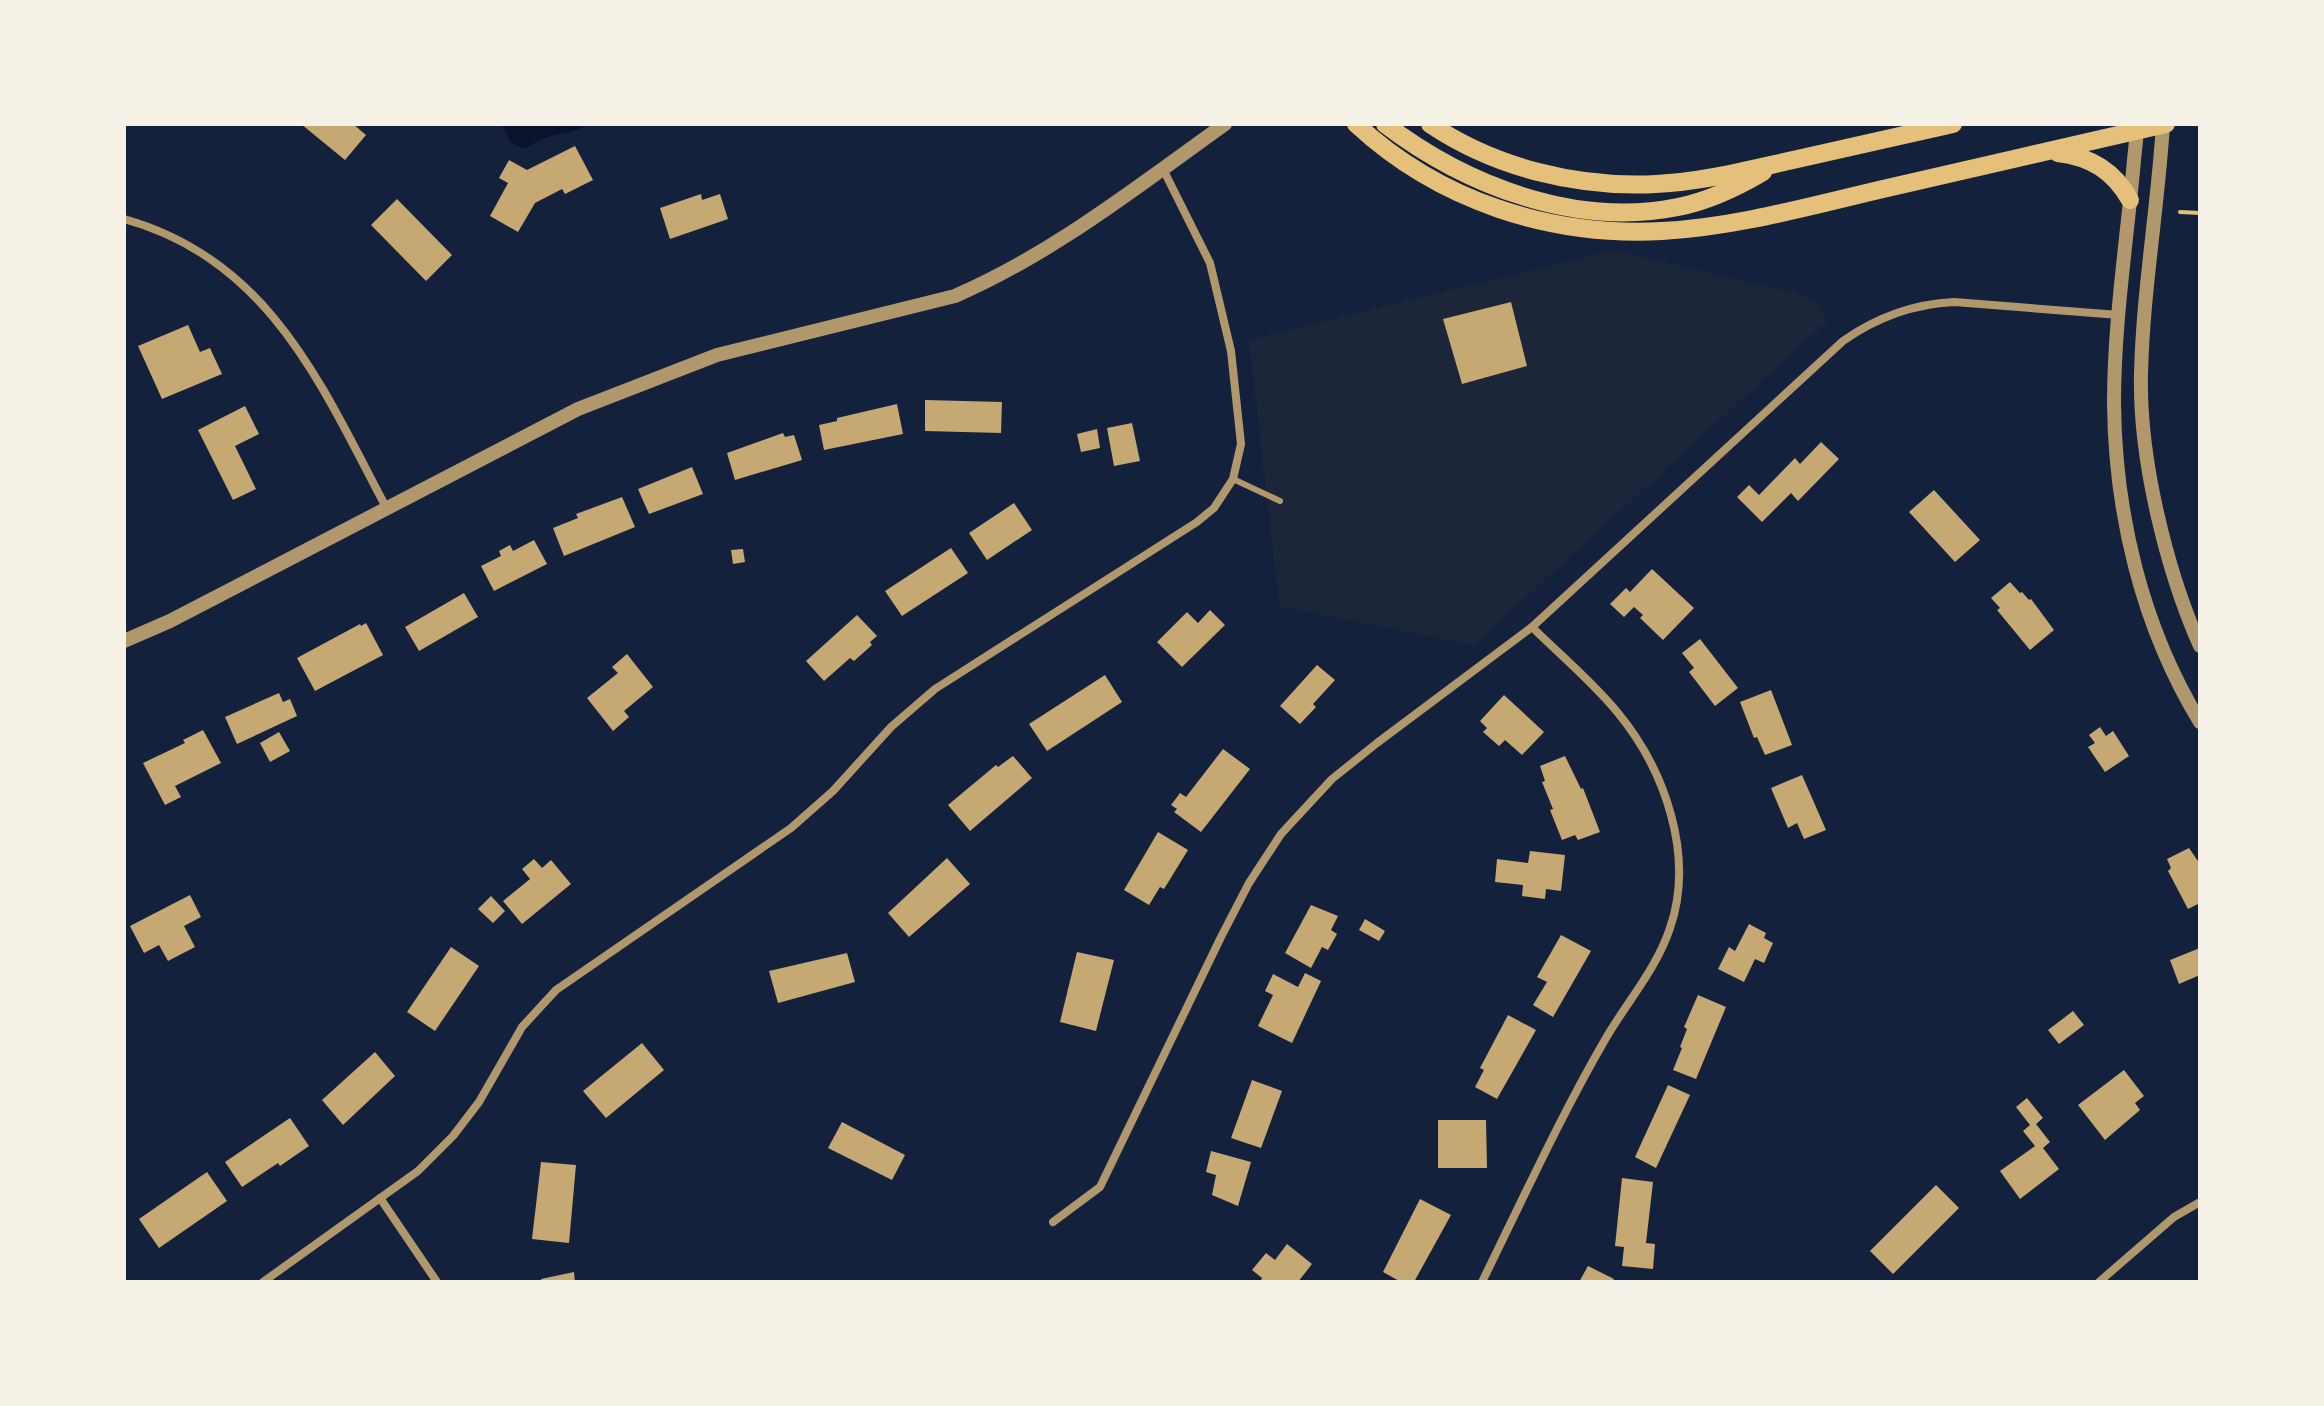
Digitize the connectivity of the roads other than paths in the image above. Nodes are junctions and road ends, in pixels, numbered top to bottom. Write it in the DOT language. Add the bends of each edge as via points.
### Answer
graph roads {
  1 [pos="1225,124"];
  2 [pos="1385,124"];
  3 [pos="1430,124"];
  4 [pos="2164,124"];
  5 [pos="1355,125"];
  6 [pos="1946,125"];
  7 [pos="2139,128"];
  8 [pos="2047,152"];
  9 [pos="1779,163"];
  10 [pos="1163,169"];
  11 [pos="2130,200"];
  12 [pos="124,219"];
  13 [pos="2119,315"];
  14 [pos="1233,479"];
  15 [pos="1280,501"];
  16 [pos="387,509"];
  17 [pos="1532,627"];
  18 [pos="124,641"];
  19 [pos="2200,646"];
  20 [pos="2200,722"];
  21 [pos="380,1198"];
  22 [pos="2200,1202"];
  23 [pos="1053,1222"];
  24 [pos="263,1282"];
  25 [pos="437,1282"];
  26 [pos="1482,1282"];
  27 [pos="2099,1282"];
  1 -- 10 [label="street"];
  2 -- 9 [label="main road" via="1423,152 1480,180 1519,195 1586,208 1637,212 1680,207 1723,193"];
  3 -- 9 [label="main road" via="1506,162 1594,183 1682,182"];
  4 -- 7 [label="main road"];
  4 -- 19 [label="street" via="2144,320 2142,429 2170,559"];
  5 -- 8 [label="main road" via="1396,158 1468,198 1535,221 1618,232 1739,221"];
  6 -- 9 [label="main road"];
  7 -- 8 [label="main road"];
  7 -- 11 [label="street"];
  8 -- 11 [label="main road" via="2097,164 2113,175"];
  10 -- 14 [label="street" via="1210,263 1231,351 1241,444"];
  10 -- 16 [label="street" via="1099,216 955,296 717,355 638,384 578,409"];
  11 -- 13 [label="street"];
  12 -- 16 [label="street" via="184,243 226,270 268,309 307,361"];
  13 -- 17 [label="street" via="1954,302 1891,313 1843,341"];
  13 -- 20 [label="street" via="2114,404 2124,516 2155,630"];
  14 -- 15 [label="lane"];
  14 -- 21 [label="street" via="1214,508 1197,522 935,689 791,828 556,990 522,1027 453,1136 418,1171"];
  16 -- 18 [label="street"];
  17 -- 23 [label="street" via="1332,779 1281,834 1228,923 1100,1187"];
  17 -- 26 [label="street" via="1638,740 1671,814 1680,887 1662,949 1586,1074"];
  21 -- 24 [label="street"];
  21 -- 25 [label="street"];
  22 -- 27 [label="street" via="2174,1217"];
}
